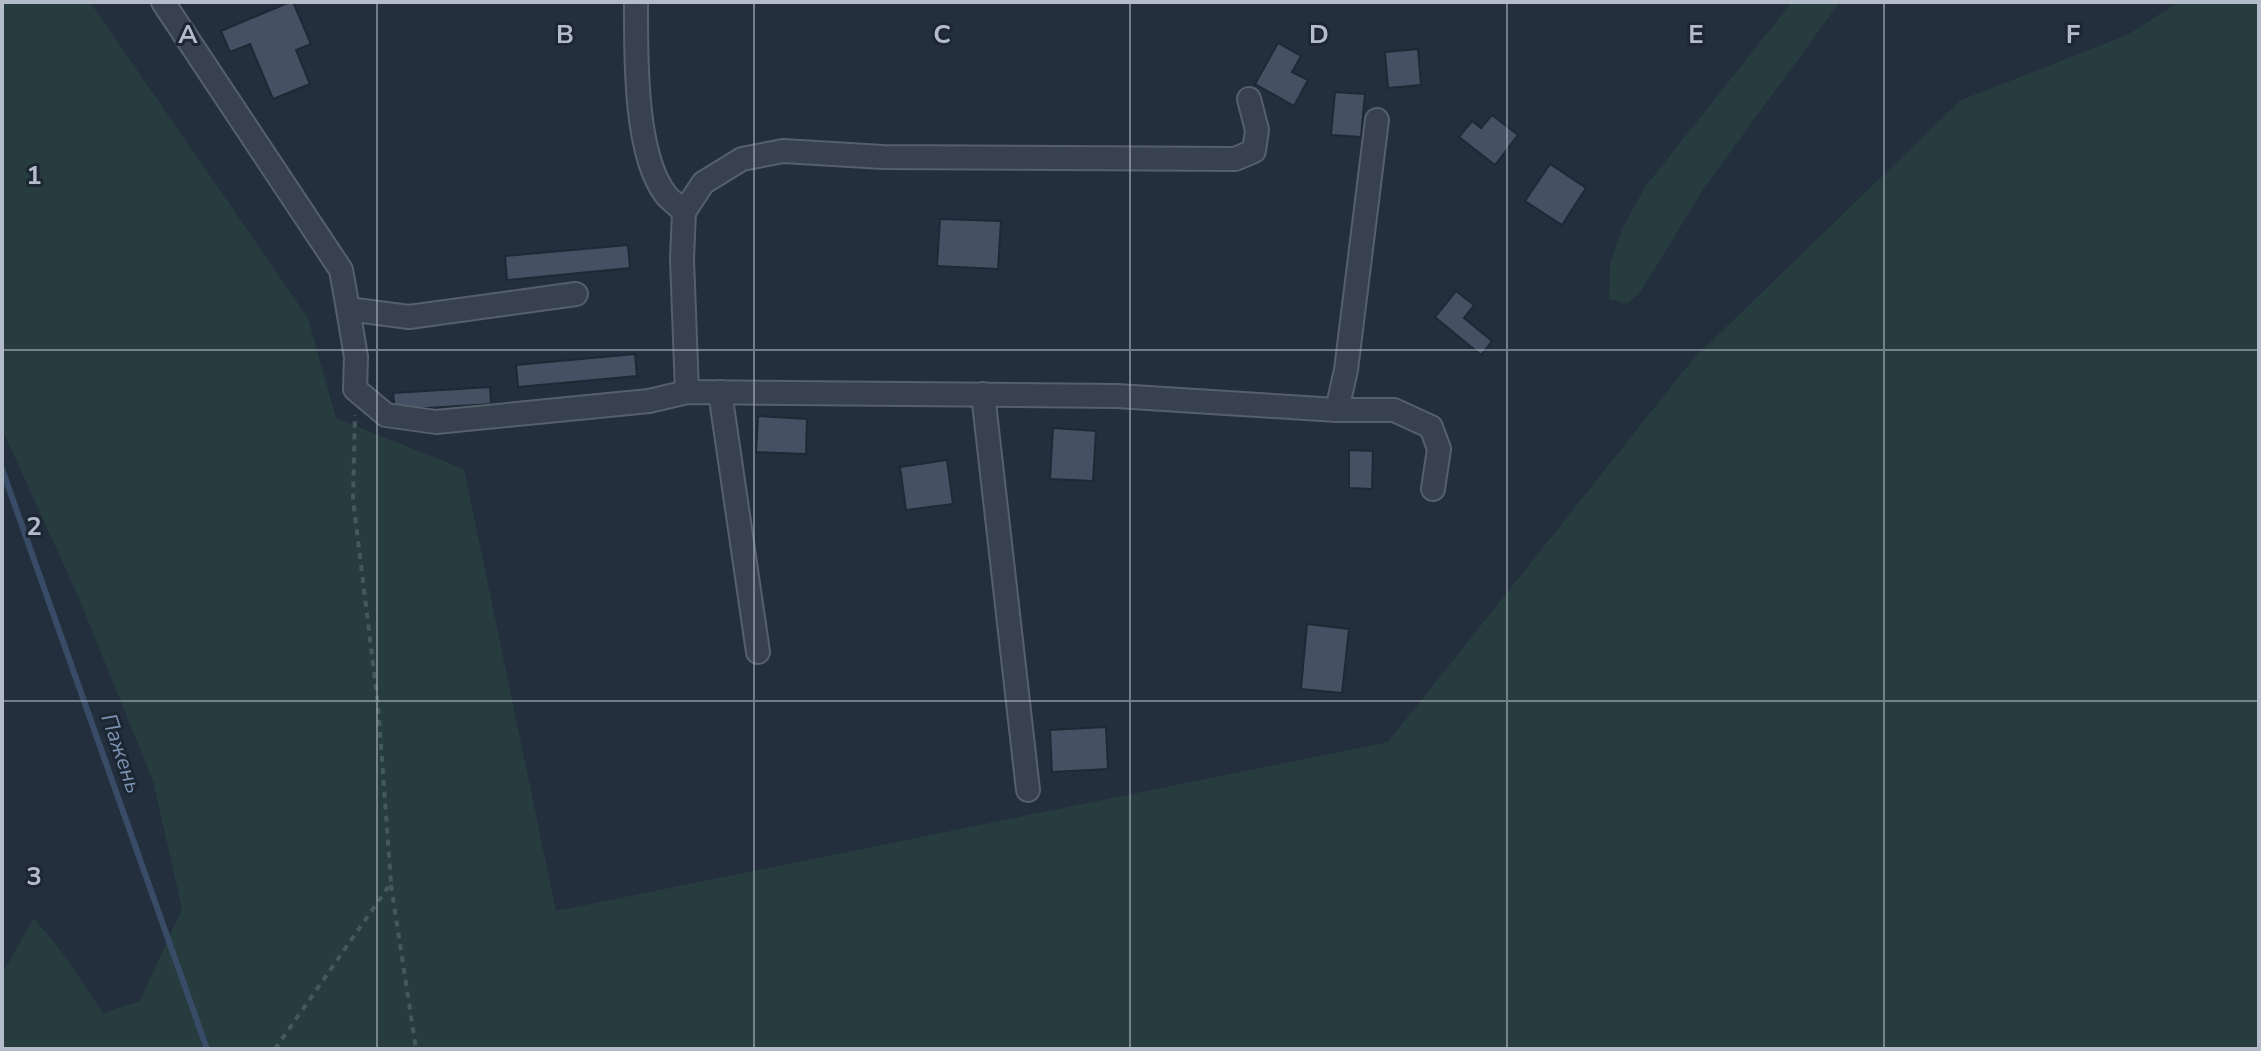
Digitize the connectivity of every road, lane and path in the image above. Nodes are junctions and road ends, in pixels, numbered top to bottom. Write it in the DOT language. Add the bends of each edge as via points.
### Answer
graph roads {
  1 [pos="163,2"];
  2 [pos="636,2"];
  3 [pos="1249,99"];
  4 [pos="1377,120"];
  5 [pos="684,212"];
  6 [pos="576,294"];
  7 [pos="348,309"];
  8 [pos="355,389"];
  9 [pos="687,392"];
  10 [pos="720,392"];
  11 [pos="983,394"];
  12 [pos="1337,410"];
  13 [pos="1433,489"];
  14 [pos="758,652"];
  15 [pos="1028,790"];
  16 [pos="391,883"];
  17 [pos="275,1049"];
  18 [pos="416,1049"];
  1 -- 7 [label="street" via="341,270"];
  2 -- 5 [label="street" via="636,83 649,159 665,195"];
  3 -- 5 [label="street" via="1257,130 1254,151 1235,159 883,157 783,151 742,159 703,183"];
  4 -- 12 [label="street"];
  5 -- 9 [label="street"];
  6 -- 7 [label="street" via="409,317"];
  7 -- 8 [label="street"];
  8 -- 9 [label="street" via="386,415 436,422 649,401"];
  8 -- 16 [label="path" via="353,499 378,705"];
  9 -- 10 [label="street"];
  10 -- 11 [label="street"];
  10 -- 14 [label="street"];
  11 -- 12 [label="street" via="1117,396"];
  11 -- 15 [label="street"];
  12 -- 13 [label="street" via="1394,410 1431,427 1439,449"];
  16 -- 17 [label="path"];
  16 -- 18 [label="path"];
}
